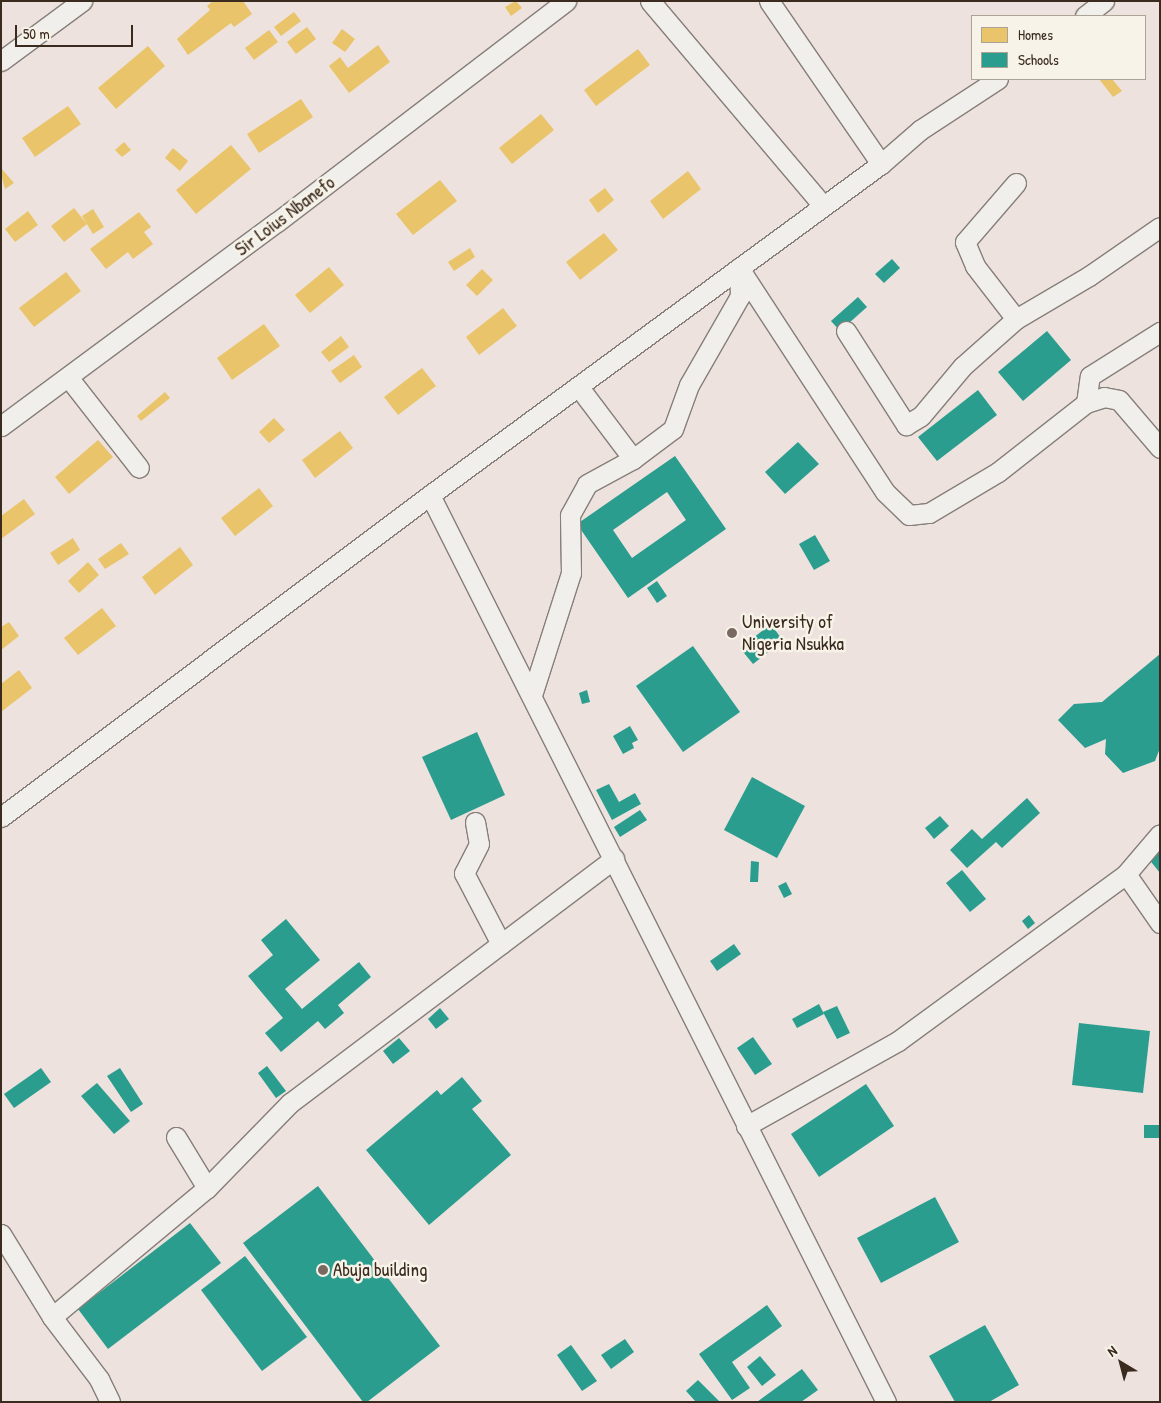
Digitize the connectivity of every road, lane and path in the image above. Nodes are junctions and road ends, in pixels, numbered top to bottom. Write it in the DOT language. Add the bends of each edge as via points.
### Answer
graph roads {
  1 [pos="82,1"];
  2 [pos="566,1"];
  3 [pos="650,1"];
  4 [pos="769,1"];
  5 [pos="1104,1"];
  6 [pos="1087,15"];
  7 [pos="1,61"];
  8 [pos="996,80"];
  9 [pos="881,164"];
  10 [pos="1016,183"];
  11 [pos="824,206"];
  12 [pos="1160,227"];
  13 [pos="740,268"];
  14 [pos="1016,319"];
  15 [pos="846,332"];
  16 [pos="1160,332"];
  17 [pos="68,377"];
  18 [pos="578,386"];
  19 [pos="1086,403"];
  20 [pos="1,426"];
  21 [pos="1160,448"];
  22 [pos="633,460"];
  23 [pos="139,468"];
  24 [pos="430,495"];
  25 [pos="532,695"];
  26 [pos="1,817"];
  27 [pos="475,822"];
  28 [pos="1160,834"];
  29 [pos="614,859"];
  30 [pos="1126,874"];
  31 [pos="1160,923"];
  32 [pos="501,944"];
  33 [pos="746,1126"];
  34 [pos="176,1137"];
  35 [pos="207,1188"];
  36 [pos="1,1234"];
  37 [pos="52,1317"];
  38 [pos="110,1402"];
  39 [pos="886,1402"];
  1 -- 7 [label="street"];
  2 -- 17 [label="street, Sir Loius Nbanefo"];
  3 -- 11 [label="street"];
  4 -- 9 [label="street"];
  5 -- 6 [label="street"];
  8 -- 9 [label="street" via="920,130"];
  9 -- 11 [label="street"];
  10 -- 14 [label="street" via="965,242 975,266"];
  11 -- 13 [label="street"];
  12 -- 14 [label="street" via="1089,276"];
  13 -- 18 [label="street"];
  13 -- 19 [label="street" via="889,497 909,515 929,513 998,472"];
  13 -- 22 [label="street" via="740,296 689,385 673,429"];
  14 -- 15 [label="street" via="963,366 921,416 906,425"];
  16 -- 19 [label="street" via="1090,376"];
  17 -- 20 [label="street, Sir Loius Nbanefo"];
  17 -- 23 [label="street"];
  18 -- 22 [label="street"];
  18 -- 24 [label="street"];
  19 -- 21 [label="street" via="1104,396 1118,400"];
  22 -- 25 [label="street" via="587,484 570,515 571,573"];
  24 -- 25 [label="street"];
  24 -- 26 [label="street"];
  25 -- 29 [label="street"];
  27 -- 32 [label="street" via="479,844 464,873"];
  28 -- 30 [label="street"];
  29 -- 32 [label="street"];
  29 -- 33 [label="street"];
  30 -- 31 [label="street"];
  30 -- 33 [label="street" via="898,1041"];
  32 -- 35 [label="street" via="290,1103"];
  33 -- 39 [label="street"];
  34 -- 35 [label="street"];
  35 -- 37 [label="street"];
  36 -- 37 [label="street"];
  37 -- 38 [label="street" via="99,1379"];
}
